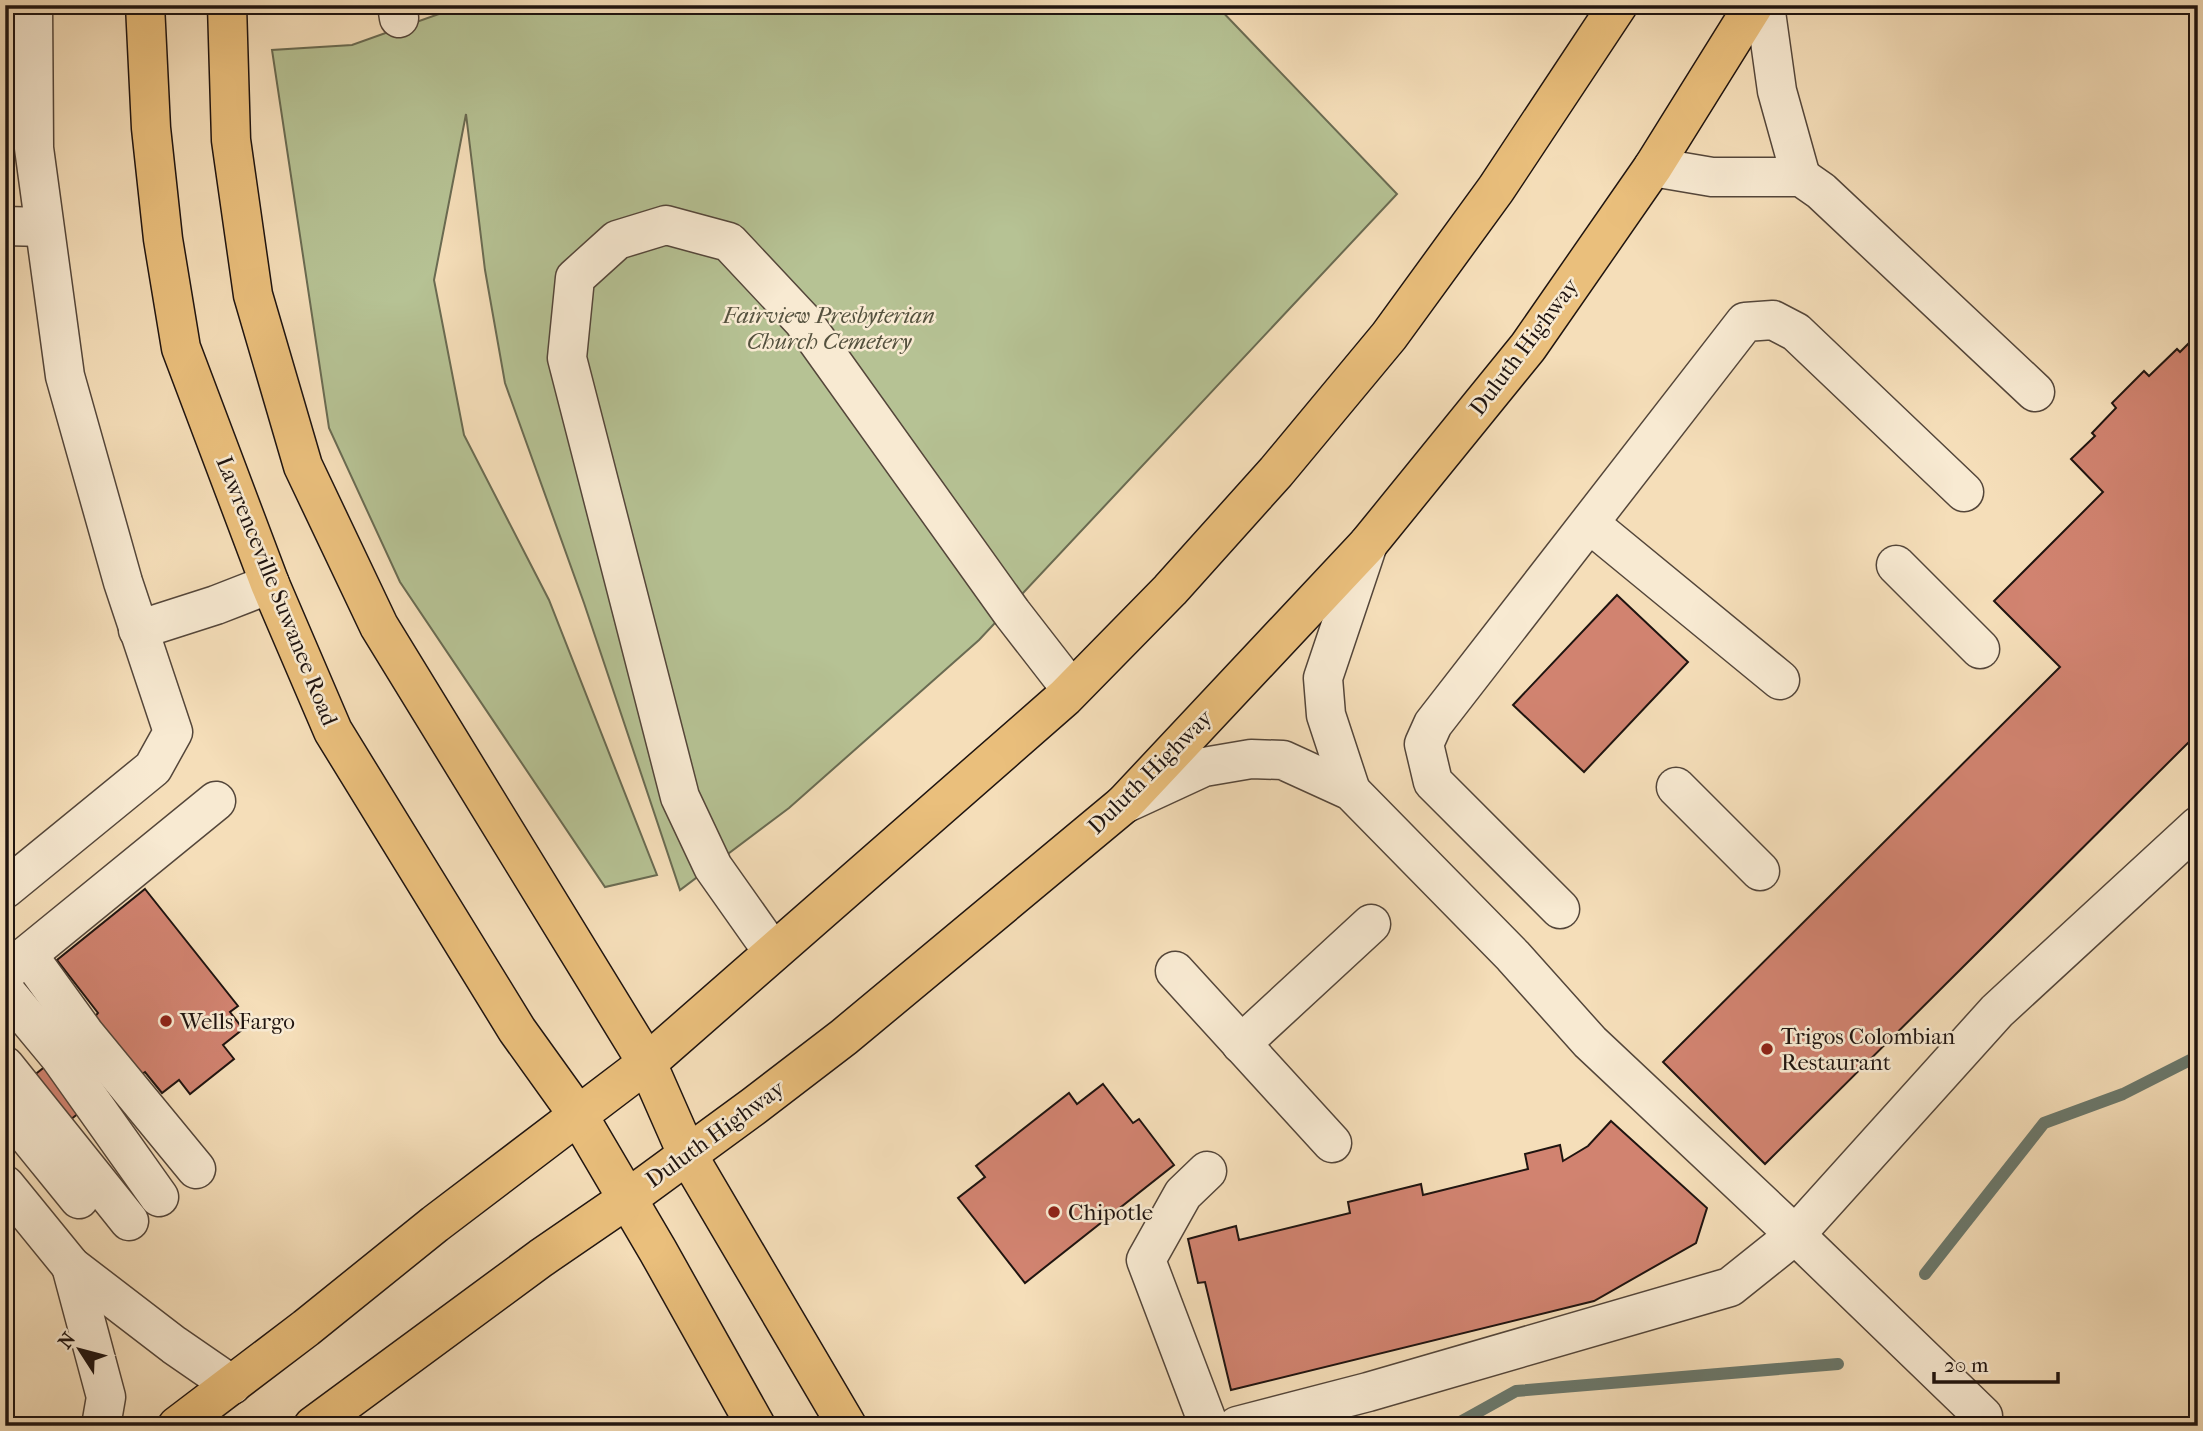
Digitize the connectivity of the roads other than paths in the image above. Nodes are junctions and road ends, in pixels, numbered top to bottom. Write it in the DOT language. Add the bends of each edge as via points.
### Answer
graph roads {
  1 [pos="33,5"];
  2 [pos="145,5"];
  3 [pos="227,5"];
  4 [pos="1618,5"];
  5 [pos="1754,5"];
  6 [pos="1765,5"];
  7 [pos="1653,167"];
  8 [pos="1801,177"];
  9 [pos="5,226"];
  10 [pos="44,226"];
  11 [pos="2035,392"];
  12 [pos="1964,492"];
  13 [pos="1590,524"];
  14 [pos="1368,544"];
  15 [pos="1896,565"];
  16 [pos="270,584"];
  17 [pos="138,630"];
  18 [pos="1980,649"];
  19 [pos="1780,680"];
  20 [pos="1071,690"];
  21 [pos="1676,787"];
  22 [pos="1351,791"];
  23 [pos="216,801"];
  24 [pos="1124,804"];
  25 [pos="2198,826"];
  26 [pos="1760,871"];
  27 [pos="5,889"];
  28 [pos="1559,909"];
  29 [pos="1371,924"];
  30 [pos="773,952"];
  31 [pos="13,971"];
  32 [pos="1175,971"];
  33 [pos="5,1028"];
  34 [pos="1241,1044"];
  35 [pos="647,1063"];
  36 [pos="5,1066"];
  37 [pos="5,1108"];
  38 [pos="578,1115"];
  39 [pos="1332,1143"];
  40 [pos="687,1154"];
  41 [pos="1207,1171"];
  42 [pos="5,1185"];
  43 [pos="627,1199"];
  44 [pos="153,1203"];
  45 [pos="1795,1234"];
  46 [pos="71,1266"];
  47 [pos="232,1385"];
  48 [pos="1983,1416"];
  49 [pos="101,1426"];
  50 [pos="177,1426"];
  51 [pos="313,1426"];
  52 [pos="756,1426"];
  53 [pos="847,1426"];
  54 [pos="1209,1426"];
  55 [pos="1237,1426"];
  1 -- 10 [label="lane" via="34,148"];
  2 -- 16 [label="main road, Lawrenceville Suwanee Road" via="151,128 181,348"];
  3 -- 35 [label="main road" via="230,140 253,295 303,466 379,626"];
  4 -- 20 [label="main road" via="1496,189 1389,336 1276,472 1170,590"];
  5 -- 7 [label="main road, Duluth Highway"];
  6 -- 8 [label="lane" via="1777,90"];
  7 -- 8 [label="lane" via="1712,177"];
  7 -- 14 [label="main road, Duluth Highway" via="1528,346"];
  8 -- 11 [label="lane"];
  9 -- 10 [label="lane"];
  10 -- 17 [label="lane" via="65,376"];
  12 -- 13 [label="lane" via="1797,332 1773,320 1745,322"];
  13 -- 19 [label="lane"];
  13 -- 28 [label="lane" via="1433,724 1424,744 1433,782"];
  14 -- 22 [label="lane" via="1324,678 1326,715"];
  14 -- 24 [label="main road, Duluth Highway"];
  15 -- 18 [label="lane"];
  16 -- 17 [label="lane"];
  16 -- 38 [label="main road, Lawrenceville Suwanee Road" via="332,730 517,1030"];
  17 -- 27 [label="lane" via="173,732 153,768"];
  20 -- 30 [label="main road"];
  20 -- 30 [label="lane" via="803,321 729,242 666,225 617,240 575,278 567,358 680,797 713,867"];
  21 -- 26 [label="lane"];
  22 -- 24 [label="lane" via="1283,761 1251,759 1204,767"];
  22 -- 45 [label="lane" via="1513,956 1590,1042"];
  23 -- 31 [label="lane"];
  24 -- 40 [label="main road, Duluth Highway" via="844,1037"];
  25 -- 45 [label="lane" via="1997,1011"];
  29 -- 34 [label="lane"];
  30 -- 35 [label="main road"];
  31 -- 44 [label="lane" via="100,1052"];
  32 -- 34 [label="lane"];
  33 -- 44 [label="lane"];
  34 -- 39 [label="lane"];
  35 -- 38 [label="main road"];
  35 -- 40 [label="main road"];
  36 -- 44 [label="lane"];
  37 -- 44 [label="lane"];
  38 -- 43 [label="main road, Lawrenceville Suwanee Road"];
  38 -- 47 [label="main road"];
  40 -- 43 [label="main road, Duluth Highway"];
  40 -- 53 [label="main road"];
  41 -- 54 [label="lane" via="1183,1194 1146,1260"];
  42 -- 46 [label="lane"];
  43 -- 51 [label="main road, Duluth Highway"];
  43 -- 52 [label="main road, Lawrenceville Suwanee Road"];
  45 -- 48 [label="lane"];
  45 -- 55 [label="lane" via="1730,1287"];
  46 -- 47 [label="lane"];
  46 -- 49 [label="lane" via="106,1397"];
  47 -- 50 [label="main road"];
}
